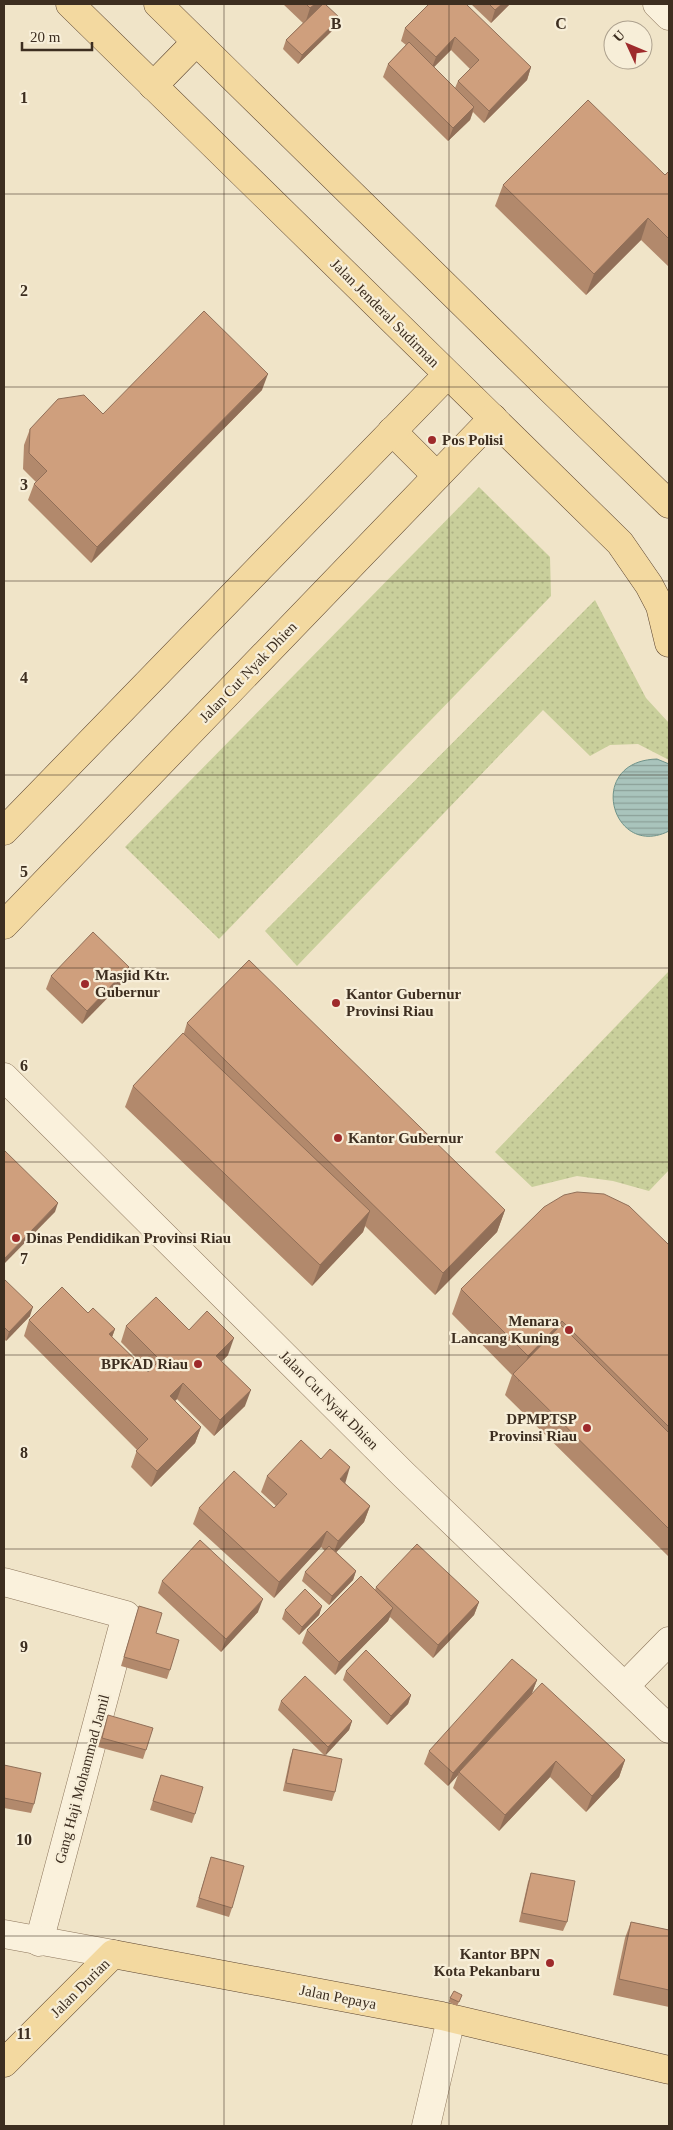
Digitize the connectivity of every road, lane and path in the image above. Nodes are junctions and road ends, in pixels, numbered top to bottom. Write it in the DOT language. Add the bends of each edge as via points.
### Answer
graph roads {
  1 [pos="70,4"];
  2 [pos="158,4"];
  3 [pos="657,4"];
  4 [pos="669,16"];
  5 [pos="196,42"];
  6 [pos="153,86"];
  7 [pos="447,375"];
  8 [pos="493,418"];
  9 [pos="392,432"];
  10 [pos="437,476"];
  11 [pos="669,504"];
  12 [pos="669,615"];
  13 [pos="669,641"];
  14 [pos="4,831"];
  15 [pos="4,926"];
  16 [pos="4,1077"];
  17 [pos="4,1582"];
  18 [pos="669,1641"];
  19 [pos="625,1686"];
  20 [pos="666,1718"];
  21 [pos="4,1934"];
  22 [pos="39,1942"];
  23 [pos="113,1954"];
  24 [pos="451,2019"];
  25 [pos="4,2063"];
  26 [pos="669,2070"];
  27 [pos="426,2126"];
  1 -- 6 [label="main road, Jalan Jenderal Sudirman"];
  2 -- 5 [label="main road"];
  3 -- 4 [label="street"];
  5 -- 6 [label="main road"];
  5 -- 11 [label="main road"];
  6 -- 7 [label="main road, Jalan Jenderal Sudirman"];
  7 -- 8 [label="main road, Jalan Jenderal Sudirman"];
  7 -- 9 [label="main road"];
  8 -- 10 [label="main road, Jalan Cut Nyak Dhien"];
  8 -- 13 [label="main road, Jalan Jenderal Sudirman" via="620,542 660,606"];
  9 -- 10 [label="main road"];
  9 -- 14 [label="main road"];
  10 -- 15 [label="main road, Jalan Cut Nyak Dhien"];
  12 -- 13 [label="main road"];
  16 -- 19 [label="street, Jalan Cut Nyak Dhien" via="403,1474"];
  17 -- 22 [label="street, Gang Haji Mohammad Jamil" via="126,1615"];
  18 -- 19 [label="street"];
  19 -- 20 [label="street, Jalan Cut Nyak Dhien"];
  21 -- 22 [label="street, Jalan Pepaya"];
  22 -- 23 [label="street, Jalan Pepaya"];
  23 -- 24 [label="main road, Jalan Pepaya"];
  23 -- 25 [label="main road, Jalan Durian"];
  24 -- 26 [label="main road, Jalan Pepaya"];
  24 -- 27 [label="street"];
}
